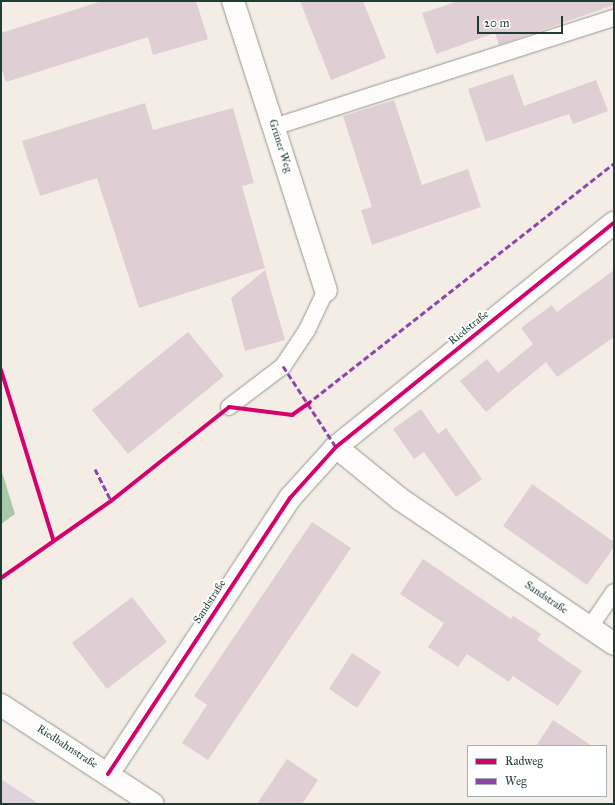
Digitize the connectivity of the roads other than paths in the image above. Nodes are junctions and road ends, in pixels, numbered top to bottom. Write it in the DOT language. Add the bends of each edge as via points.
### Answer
graph roads {
  1 [pos="233,1"];
  2 [pos="614,18"];
  3 [pos="274,128"];
  4 [pos="614,223"];
  5 [pos="326,290"];
  6 [pos="229,408"];
  7 [pos="336,447"];
  8 [pos="614,592"];
  9 [pos="590,627"];
  10 [pos="614,644"];
  11 [pos="1,705"];
  12 [pos="108,774"];
  13 [pos="153,804"];
  1 -- 3 [label="street, Grüner Weg"];
  2 -- 3 [label="lane"];
  3 -- 5 [label="street, Grüner Weg"];
  4 -- 7 [label="street, Riedstraße"];
  5 -- 6 [label="lane" via="307,330 283,366"];
  7 -- 9 [label="street, Sandstraße" via="400,499"];
  7 -- 12 [label="street, Sandstraße" via="290,498"];
  8 -- 9 [label="lane"];
  9 -- 10 [label="street, Sandstraße"];
  11 -- 12 [label="street, Riedbahnstraße"];
  12 -- 13 [label="street, Riedbahnstraße"];
}
